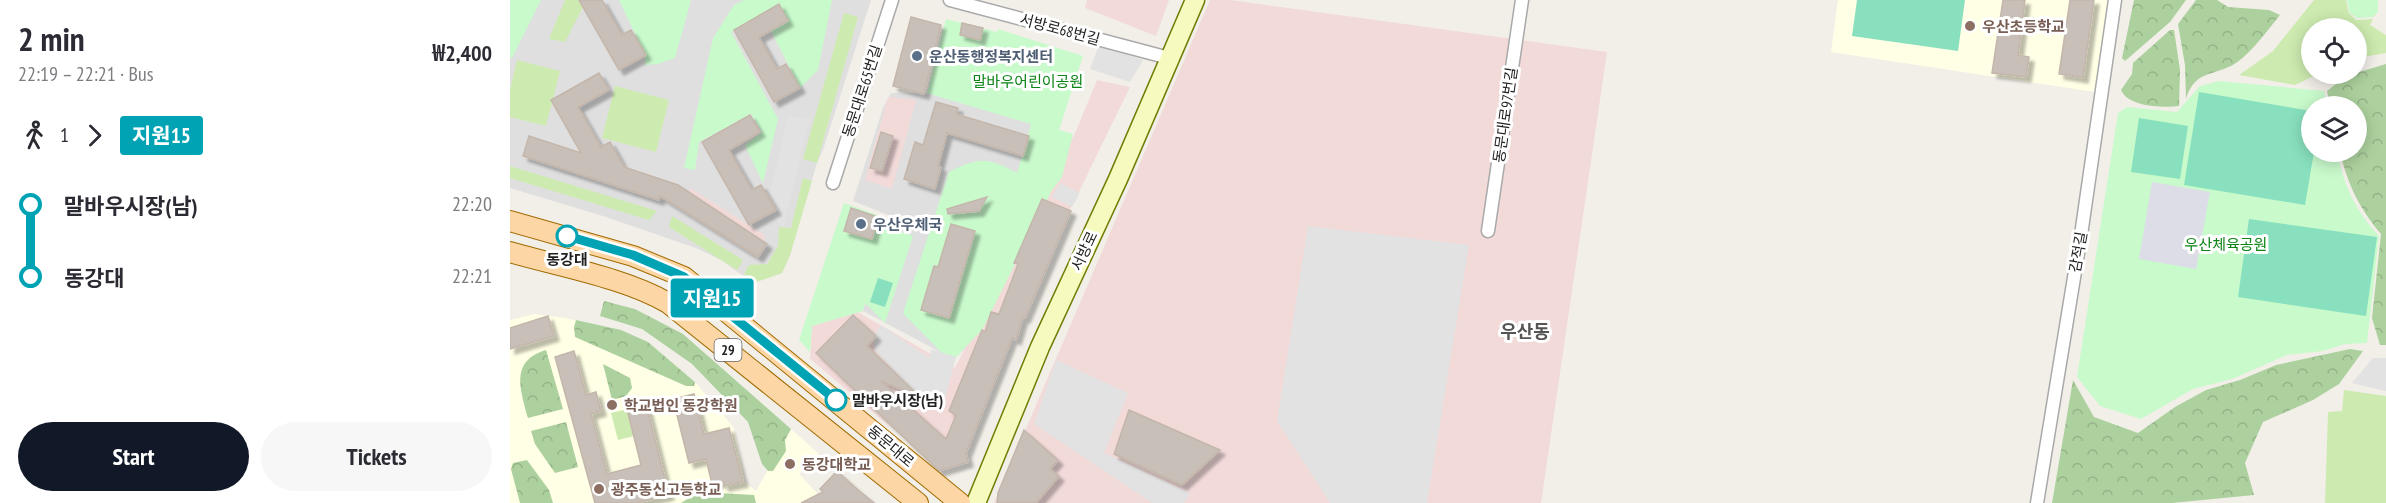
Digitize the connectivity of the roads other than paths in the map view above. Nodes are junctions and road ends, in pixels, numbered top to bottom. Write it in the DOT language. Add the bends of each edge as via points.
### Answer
graph roads {
  1 [pos="892,0"];
  2 [pos="950,0"];
  3 [pos="1195,0"];
  4 [pos="1522,0"];
  5 [pos="2115,0"];
  6 [pos="1169,58"];
  7 [pos="833,183"];
  8 [pos="510,221"];
  9 [pos="1488,231"];
  10 [pos="510,252"];
  11 [pos="918,503"];
  12 [pos="960,503"];
  13 [pos="976,503"];
  14 [pos="2037,503"];
  1 -- 7 [label="street, 동문대로65번길"];
  2 -- 6 [label="street, 서방로68번길"];
  3 -- 6 [label="main road, 서방로"];
  4 -- 9 [label="street, 동문대로97번길"];
  5 -- 14 [label="street, 감적길"];
  6 -- 13 [label="main road, 서방로" via="1040,347"];
  8 -- 12 [label="main road, 동문대로 / 29" via="633,255 684,277"];
  10 -- 11 [label="main road, 동문대로 / 29" via="631,286 668,303"];
}
